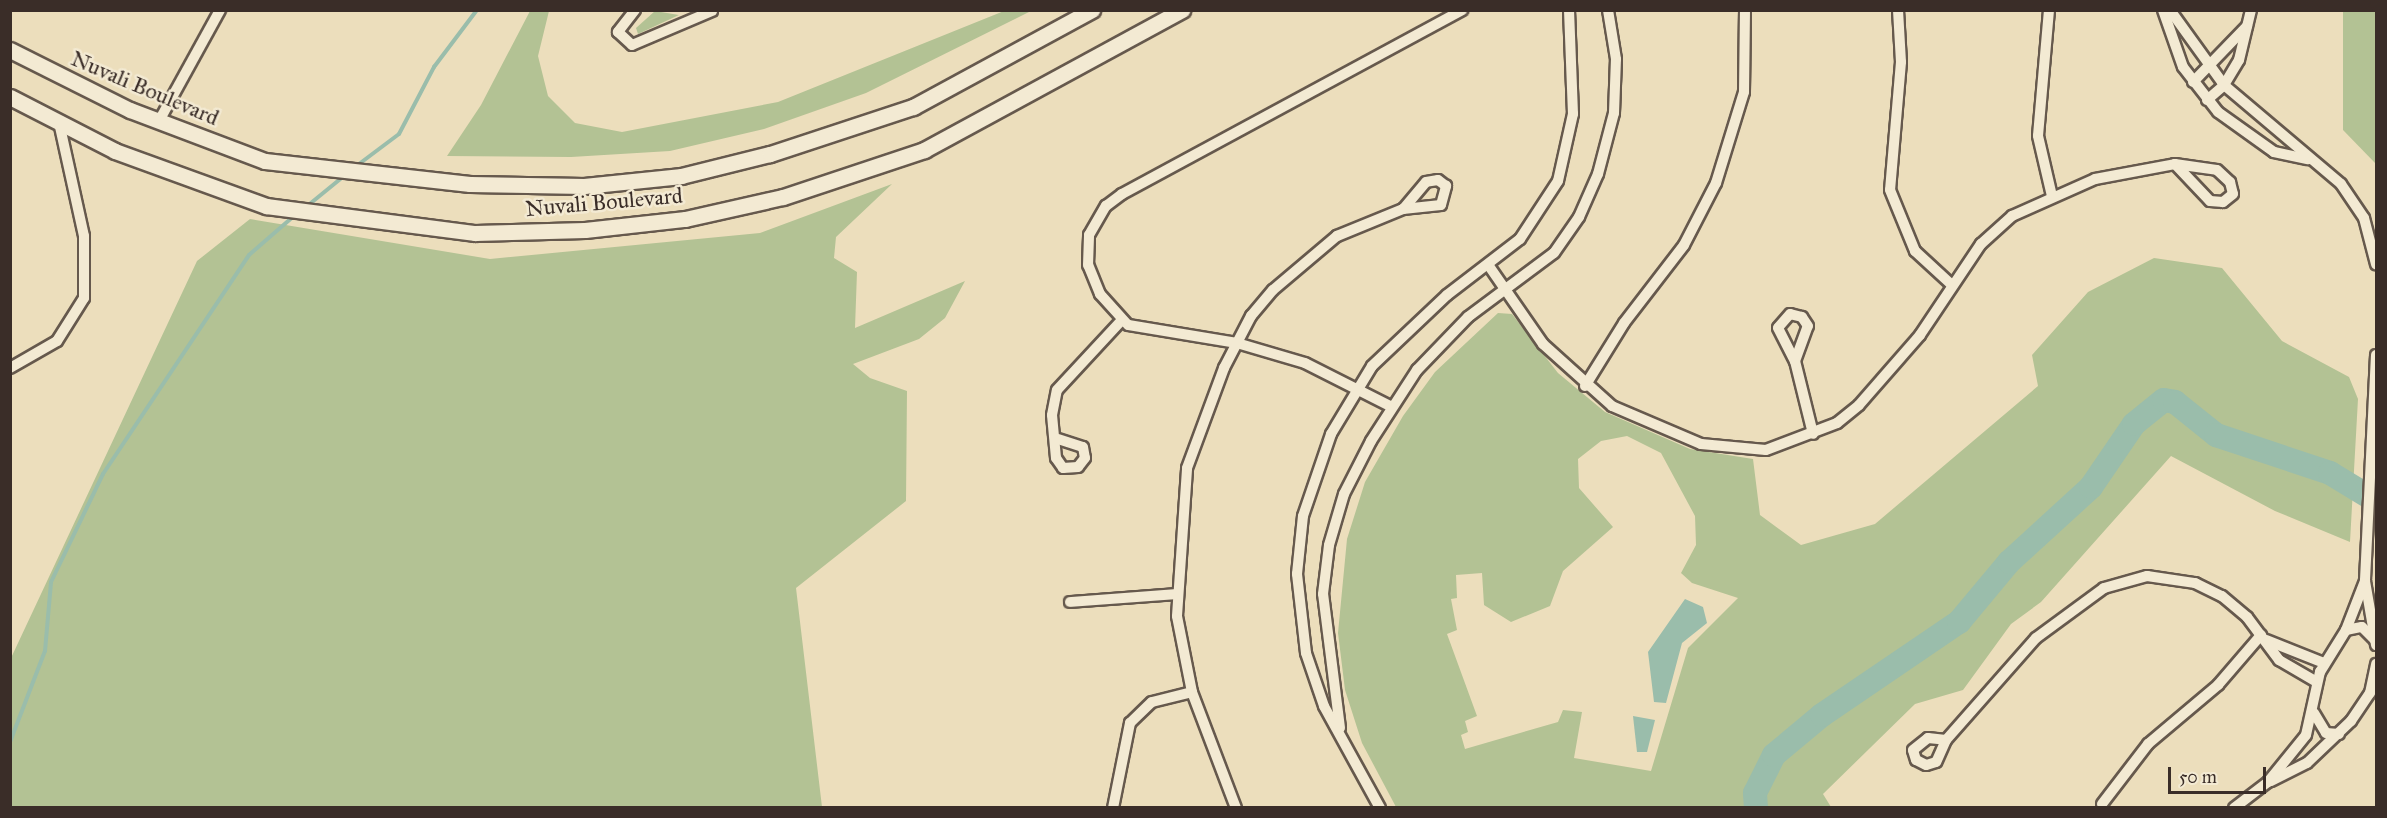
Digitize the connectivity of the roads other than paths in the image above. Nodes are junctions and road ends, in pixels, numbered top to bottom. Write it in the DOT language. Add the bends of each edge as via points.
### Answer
graph roads {
  1 [pos="220,10"];
  2 [pos="635,10"];
  3 [pos="698,10"];
  4 [pos="1092,10"];
  5 [pos="1182,10"];
  6 [pos="1462,10"];
  7 [pos="1569,10"];
  8 [pos="1608,10"];
  9 [pos="1745,10"];
  10 [pos="1898,10"];
  11 [pos="2049,10"];
  12 [pos="2163,10"];
  13 [pos="2170,10"];
  14 [pos="2251,10"];
  15 [pos="714,11"];
  16 [pos="2247,26"];
  17 [pos="10,50"];
  18 [pos="2210,67"];
  19 [pos="2193,82"];
  20 [pos="2224,86"];
  21 [pos="10,97"];
  22 [pos="2207,100"];
  23 [pos="159,121"];
  24 [pos="60,122"];
  25 [pos="2308,159"];
  26 [pos="2175,164"];
  27 [pos="2052,196"];
  28 [pos="1403,209"];
  29 [pos="2376,264"];
  30 [pos="1489,266"];
  31 [pos="1952,285"];
  32 [pos="1506,290"];
  33 [pos="1121,321"];
  34 [pos="1237,343"];
  35 [pos="2376,355"];
  36 [pos="1795,361"];
  37 [pos="10,368"];
  38 [pos="1585,386"];
  39 [pos="1357,387"];
  40 [pos="1392,407"];
  41 [pos="1814,434"];
  42 [pos="1058,439"];
  43 [pos="2365,580"];
  44 [pos="1176,594"];
  45 [pos="1070,602"];
  46 [pos="2346,630"];
  47 [pos="2264,637"];
  48 [pos="2376,644"];
  49 [pos="2324,663"];
  50 [pos="2376,664"];
  51 [pos="2317,682"];
  52 [pos="1192,692"];
  53 [pos="2314,713"];
  54 [pos="1340,728"];
  55 [pos="2339,734"];
  56 [pos="1946,740"];
  57 [pos="2268,782"];
  58 [pos="2099,806"];
  59 [pos="1113,807"];
  60 [pos="1236,807"];
  61 [pos="1380,807"];
  62 [pos="2234,807"];
  1 -- 23 [label="street"];
  2 -- 15 [label="street" via="618,32 632,45"];
  3 -- 15 [label="street"];
  4 -- 23 [label="main road, Nuvali Boulevard" via="913,107 770,154 681,176 584,186 470,184 370,171 314,169 265,161"];
  5 -- 24 [label="main road, Nuvali Boulevard" via="924,150 783,197 685,219 585,230 476,233 267,206 115,152"];
  6 -- 33 [label="street" via="1106,207 1089,235 1088,265 1100,294"];
  7 -- 30 [label="street" via="1573,114 1566,155 1534,222"];
  8 -- 32 [label="street" via="1617,85 1598,174 1568,237"];
  9 -- 38 [label="street" via="1744,92 1716,183 1684,245 1624,323"];
  10 -- 31 [label="street" via="1901,62 1890,190 1915,251"];
  11 -- 27 [label="street" via="2038,136"];
  12 -- 19 [label="street" via="2168,34"];
  13 -- 18 [label="street"];
  14 -- 16 [label="street"];
  16 -- 18 [label="street"];
  16 -- 20 [label="street" via="2239,60"];
  17 -- 23 [label="main road, Nuvali Boulevard"];
  18 -- 19 [label="street"];
  18 -- 20 [label="street"];
  19 -- 22 [label="street"];
  20 -- 22 [label="street"];
  20 -- 25 [label="street"];
  21 -- 24 [label="main road, Nuvali Boulevard"];
  22 -- 25 [label="street" via="2255,142 2274,152"];
  24 -- 37 [label="street" via="84,236 84,298 57,341"];
  25 -- 29 [label="street" via="2352,199"];
  26 -- 26 [label="street" via="2210,201 2223,202 2233,194 2230,182 2217,170"];
  26 -- 27 [label="street" via="2116,172"];
  27 -- 31 [label="street" via="1995,228"];
  28 -- 34 [label="street" via="1314,250 1266,298"];
  30 -- 32 [label="street"];
  30 -- 39 [label="street" via="1448,295"];
  31 -- 41 [label="street" via="1920,335 1874,390 1837,423"];
  32 -- 38 [label="street" via="1543,344"];
  32 -- 40 [label="street" via="1451,332"];
  33 -- 34 [label="street" via="1146,332"];
  33 -- 42 [label="street" via="1057,390 1052,415"];
  34 -- 39 [label="street"];
  34 -- 44 [label="street" via="1209,400 1187,468"];
  35 -- 43 [label="street"];
  36 -- 41 [label="street"];
  38 -- 41 [label="street" via="1654,428 1721,449 1767,450"];
  39 -- 40 [label="street"];
  39 -- 54 [label="street" via="1319,461 1298,545 1298,600 1306,653 1324,706"];
  40 -- 54 [label="street" via="1344,494 1325,568"];
  43 -- 46 [label="street"];
  43 -- 48 [label="street"];
  44 -- 45 [label="street"];
  44 -- 52 [label="street"];
  46 -- 48 [label="street" via="2362,627"];
  46 -- 49 [label="street"];
  47 -- 49 [label="street"];
  47 -- 51 [label="street" via="2279,660"];
  47 -- 56 [label="street" via="2239,610 2208,588 2164,577 2126,580 2089,597 2036,638"];
  47 -- 58 [label="street" via="2218,685 2148,744"];
  49 -- 51 [label="street"];
  50 -- 55 [label="street" via="2362,708"];
  51 -- 53 [label="street"];
  52 -- 59 [label="street" via="1152,702 1130,723"];
  52 -- 60 [label="street"];
  53 -- 55 [label="street" via="2326,733"];
  53 -- 57 [label="street" via="2306,735"];
  54 -- 61 [label="street"];
  55 -- 57 [label="street" via="2307,763"];
  57 -- 62 [label="street"];
}
